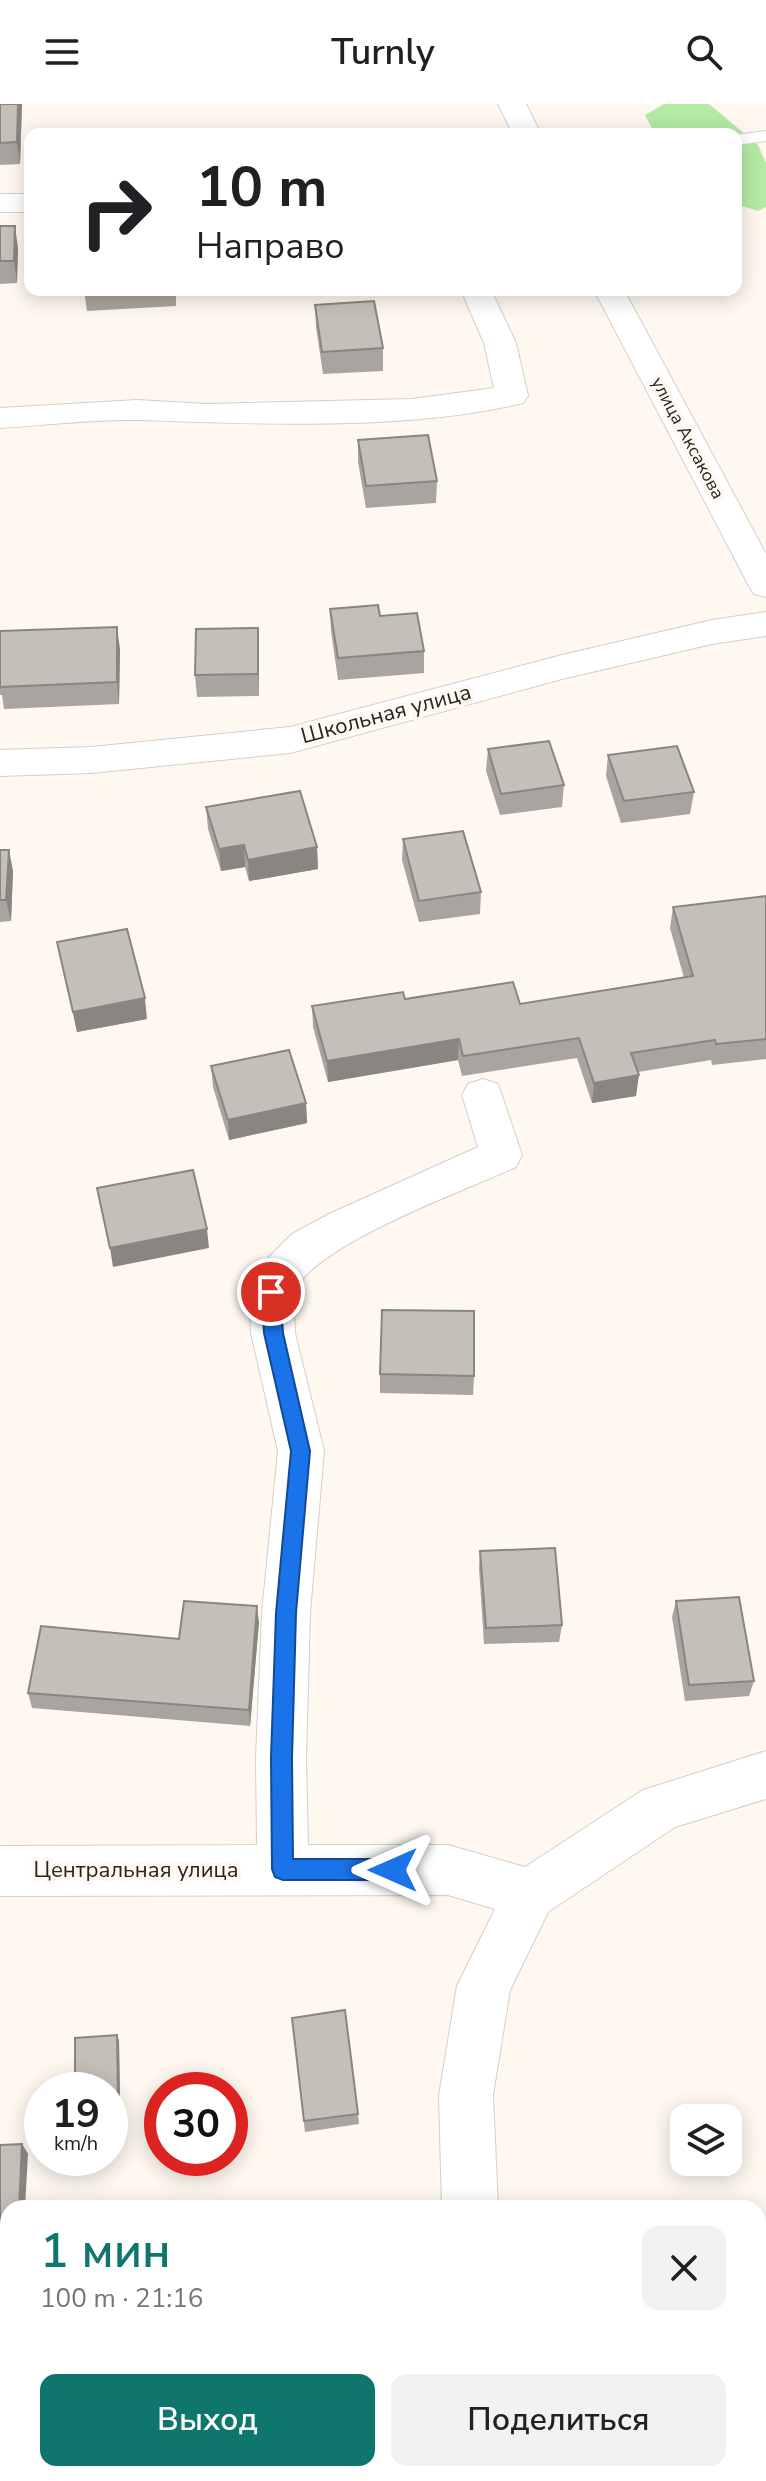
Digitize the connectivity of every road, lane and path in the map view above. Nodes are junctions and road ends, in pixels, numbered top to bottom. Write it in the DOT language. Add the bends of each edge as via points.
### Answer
graph roads {
  1 [pos="512,104"];
  2 [pos="524,128"];
  3 [pos="766,136"];
  4 [pos="742,139"];
  5 [pos="0,203"];
  6 [pos="24,203"];
  7 [pos="479,296"];
  8 [pos="612,296"];
  9 [pos="0,418"];
  10 [pos="766,586"];
  11 [pos="766,624"];
  12 [pos="0,763"];
  13 [pos="483,1095"];
  14 [pos="766,1775"];
  15 [pos="283,1869"];
  16 [pos="0,1871"];
  17 [pos="530,1894"];
  18 [pos="470,2200"];
  1 -- 2 [label="street"];
  3 -- 4 [label="lane"];
  5 -- 6 [label="street"];
  7 -- 9 [label="street" via="500,343 512,396 412,409 207,414 137,410"];
  8 -- 10 [label="street, улица Аксакова"];
  11 -- 12 [label="street, Школьная улица" via="562,667 290,740 91,760"];
  13 -- 15 [label="street" via="501,1155 307,1247 281,1273 271,1292 273,1333 301,1451 286,1613"];
  14 -- 17 [label="street" via="661,1807"];
  15 -- 16 [label="street, Центральная улица"];
  15 -- 17 [label="street, Центральная улица" via="448,1870"];
  17 -- 18 [label="street" via="484,1986 466,2095"];
}
